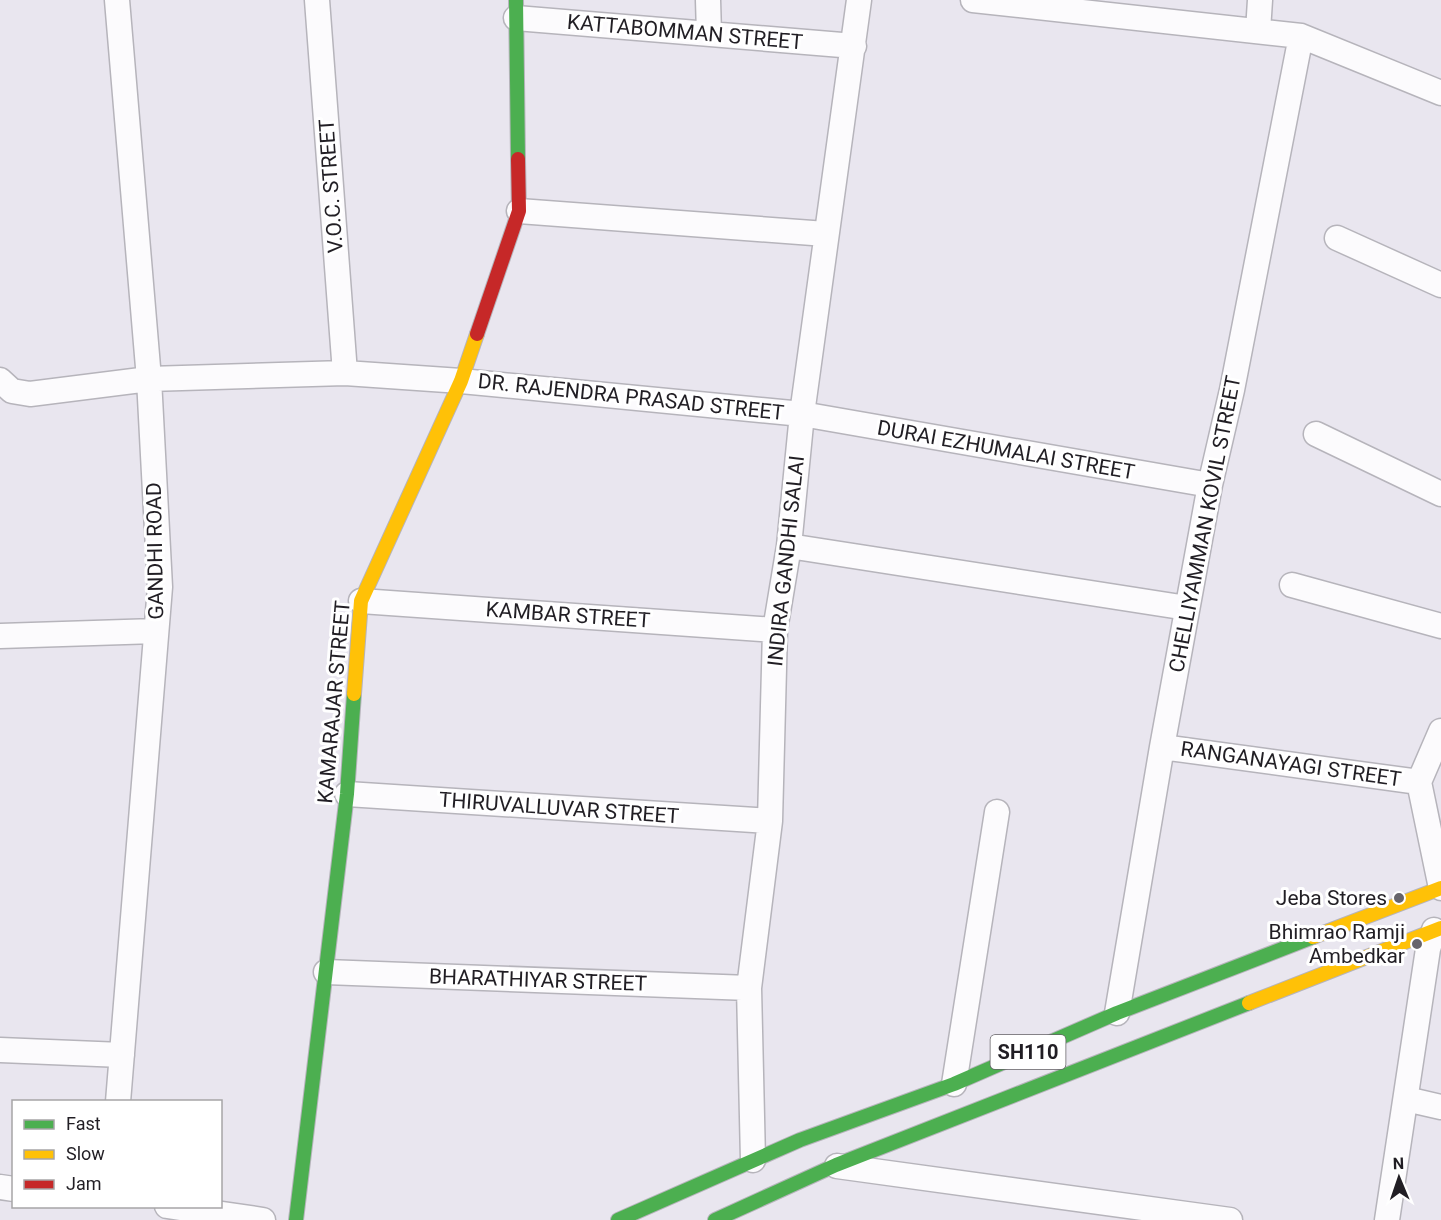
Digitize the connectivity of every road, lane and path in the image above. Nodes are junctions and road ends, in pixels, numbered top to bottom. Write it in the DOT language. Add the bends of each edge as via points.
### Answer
graph roads {
  1 [pos="117,0"];
  2 [pos="317,0"];
  3 [pos="708,0"];
  4 [pos="859,0"];
  5 [pos="973,0"];
  6 [pos="1260,0"];
  7 [pos="1034,3"];
  8 [pos="516,9"];
  9 [pos="1258,31"];
  10 [pos="709,34"];
  11 [pos="1301,36"];
  12 [pos="854,46"];
  13 [pos="1441,93"];
  14 [pos="519,211"];
  15 [pos="826,234"];
  16 [pos="1337,238"];
  17 [pos="1441,285"];
  18 [pos="345,373"];
  19 [pos="149,379"];
  20 [pos="0,380"];
  21 [pos="461,381"];
  22 [pos="802,414"];
  23 [pos="1316,434"];
  24 [pos="1210,485"];
  25 [pos="1441,494"];
  26 [pos="789,546"];
  27 [pos="1292,585"];
  28 [pos="361,601"];
  29 [pos="1188,608"];
  30 [pos="1441,626"];
  31 [pos="775,630"];
  32 [pos="156,631"];
  33 [pos="0,636"];
  34 [pos="1441,730"];
  35 [pos="1162,747"];
  36 [pos="1419,782"];
  37 [pos="347,794"];
  38 [pos="997,812"];
  39 [pos="770,821"];
  40 [pos="1441,888"];
  41 [pos="1436,940"];
  42 [pos="326,972"];
  43 [pos="749,988"];
  44 [pos="1117,1014"];
  45 [pos="0,1050"];
  46 [pos="122,1055"];
  47 [pos="954,1084"];
  48 [pos="1406,1099"];
  49 [pos="118,1100"];
  50 [pos="1441,1107"];
  51 [pos="836,1165"];
  52 [pos="755,1170"];
  53 [pos="761,1200"];
  54 [pos="173,1208"];
  55 [pos="1106,1211"];
  56 [pos="195,1215"];
  57 [pos="263,1220"];
  58 [pos="296,1220"];
  59 [pos="618,1220"];
  60 [pos="715,1220"];
  61 [pos="1230,1220"];
  62 [pos="1387,1220"];
  1 -- 19 [label="street, GANDHI ROAD"];
  2 -- 18 [label="street, V.O.C. STREET"];
  3 -- 10 [label="street"];
  4 -- 12 [label="street, INDIRA GANDHI SALAI"];
  5 -- 7 [label="street"];
  6 -- 9 [label="street"];
  7 -- 9 [label="street"];
  8 -- 10 [label="street, KATTABOMMAN STREET"];
  8 -- 14 [label="main road, KAMARAJAR STREET"];
  9 -- 11 [label="street"];
  10 -- 12 [label="street, KATTABOMMAN STREET"];
  11 -- 13 [label="street"];
  11 -- 24 [label="street, CHELLIYAMMAN KOVIL STREET"];
  12 -- 15 [label="street, INDIRA GANDHI SALAI"];
  14 -- 15 [label="street"];
  14 -- 21 [label="main road, KAMARAJAR STREET"];
  15 -- 22 [label="street, INDIRA GANDHI SALAI"];
  16 -- 17 [label="street"];
  18 -- 19 [label="street, DR. RAJENDRA PRASAD STREET"];
  18 -- 21 [label="street, DR. RAJENDRA PRASAD STREET"];
  19 -- 20 [label="street, DR. RAJENDRA PRASAD STREET" via="30,394 12,391"];
  19 -- 32 [label="street, GANDHI ROAD" via="160,587"];
  21 -- 22 [label="street, DR. RAJENDRA PRASAD STREET"];
  21 -- 28 [label="main road, KAMARAJAR STREET"];
  22 -- 24 [label="street, DURAI EZHUMALAI STREET"];
  22 -- 26 [label="street, INDIRA GANDHI SALAI"];
  23 -- 25 [label="street"];
  24 -- 29 [label="street, CHELLIYAMMAN KOVIL STREET"];
  26 -- 29 [label="street"];
  26 -- 31 [label="street, INDIRA GANDHI SALAI"];
  27 -- 30 [label="street"];
  28 -- 31 [label="street, KAMBAR STREET"];
  28 -- 37 [label="main road, KAMARAJAR STREET"];
  29 -- 35 [label="street, CHELLIYAMMAN KOVIL STREET"];
  31 -- 39 [label="street, INDIRA GANDHI SALAI"];
  32 -- 33 [label="street"];
  32 -- 46 [label="street, GANDHI ROAD"];
  34 -- 36 [label="street"];
  35 -- 36 [label="street, RANGANAYAGI STREET"];
  35 -- 44 [label="street, CHELLIYAMMAN KOVIL STREET"];
  36 -- 40 [label="street"];
  37 -- 39 [label="street, THIRUVALLUVAR STREET"];
  37 -- 42 [label="main road, KAMARAJAR STREET"];
  38 -- 47 [label="street"];
  39 -- 43 [label="street, INDIRA GANDHI SALAI"];
  40 -- 41 [label="main road"];
  40 -- 44 [label="main road, SH110"];
  41 -- 48 [label="street"];
  41 -- 51 [label="main road, SH110"];
  42 -- 43 [label="street, BHARATHIYAR STREET"];
  42 -- 58 [label="main road, KAMARAJAR STREET"];
  43 -- 52 [label="street, INDIRA GANDHI SALAI"];
  44 -- 47 [label="main road, SH110"];
  45 -- 46 [label="street"];
  46 -- 49 [label="street, GANDHI ROAD"];
  47 -- 52 [label="main road, SH110" via="800,1140"];
  48 -- 50 [label="street"];
  48 -- 62 [label="street"];
  51 -- 53 [label="main road, SH110"];
  51 -- 55 [label="street"];
  52 -- 53 [label="main road"];
  52 -- 59 [label="main road, SH110"];
  53 -- 60 [label="main road, SH110"];
  54 -- 56 [label="street"];
  55 -- 61 [label="street"];
  56 -- 57 [label="street"];
}
